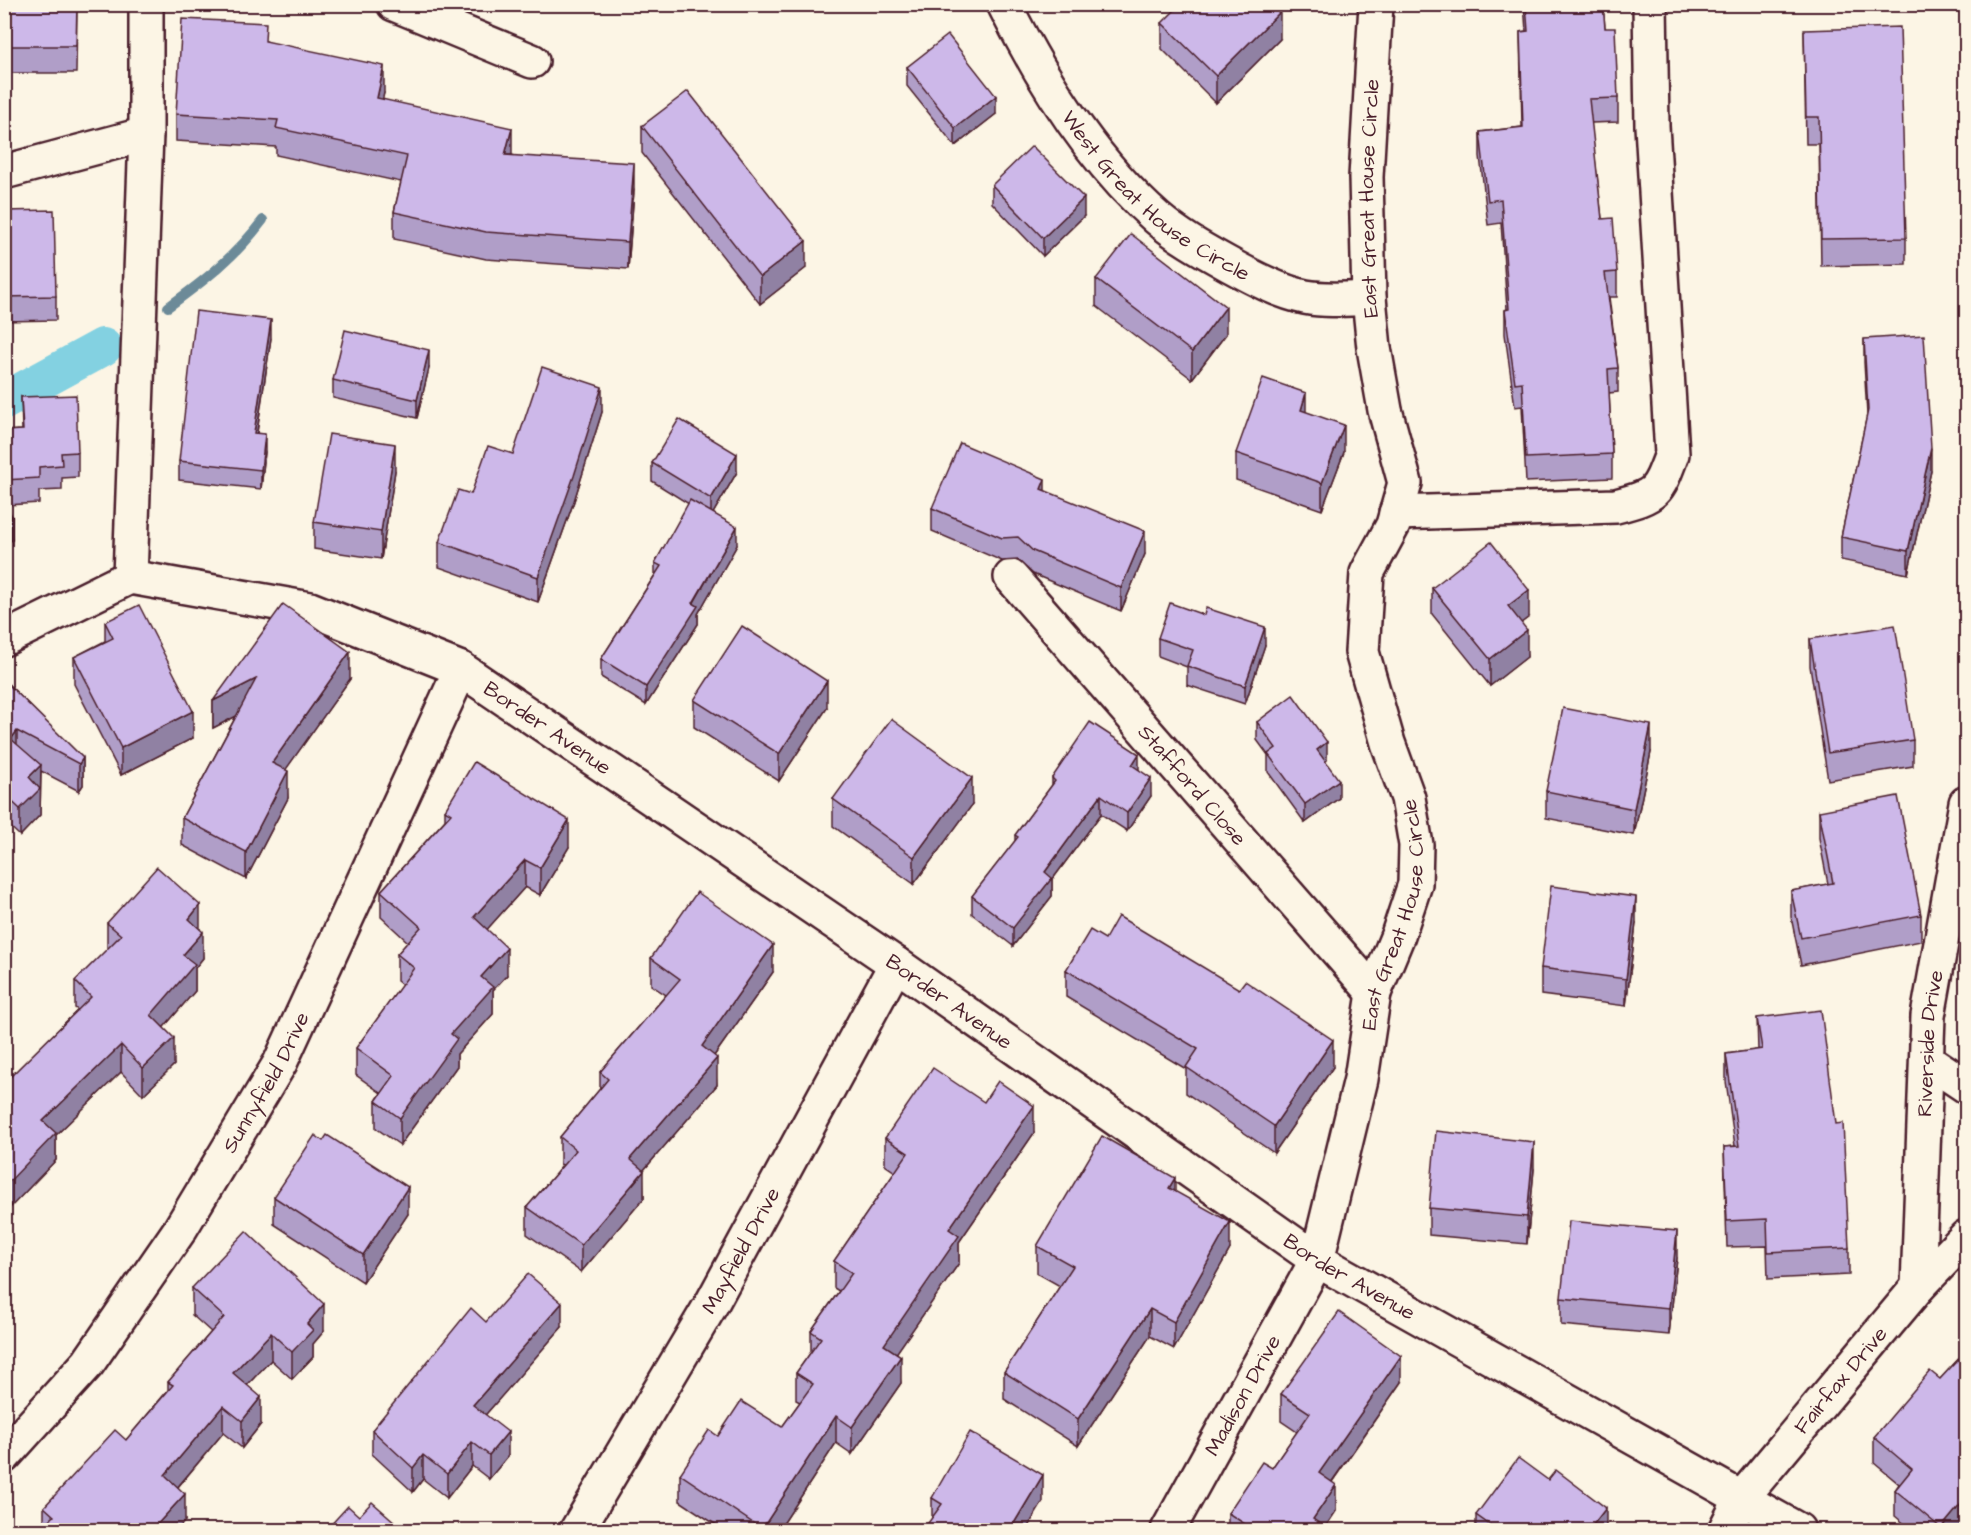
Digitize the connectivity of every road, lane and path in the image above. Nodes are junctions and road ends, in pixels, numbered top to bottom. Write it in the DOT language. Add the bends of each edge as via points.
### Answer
graph roads {
  1 [pos="146,4"];
  2 [pos="394,4"];
  3 [pos="1004,4"];
  4 [pos="1376,4"];
  5 [pos="1650,4"];
  6 [pos="532,61"];
  7 [pos="146,134"];
  8 [pos="4,172"];
  9 [pos="1369,298"];
  10 [pos="1396,513"];
  11 [pos="130,577"];
  12 [pos="1011,577"];
  13 [pos="4,639"];
  14 [pos="461,669"];
  15 [pos="1966,803"];
  16 [pos="896,964"];
  17 [pos="1374,993"];
  18 [pos="1927,1060"];
  19 [pos="1966,1086"];
  20 [pos="1966,1237"];
  21 [pos="1317,1260"];
  22 [pos="1918,1287"];
  23 [pos="4,1456"];
  24 [pos="1741,1499"];
  25 [pos="577,1530"];
  26 [pos="1168,1530"];
  27 [pos="1725,1530"];
  28 [pos="1798,1530"];
  1 -- 7 [label="street"];
  2 -- 6 [label="street"];
  3 -- 9 [label="street, West Great House Circle" via="1065,110 1129,192 1159,220 1189,242 1247,274 1304,297"];
  4 -- 9 [label="street, East Great House Circle" via="1366,177"];
  5 -- 10 [label="street" via="1652,126 1672,454 1660,486 1648,497 1616,506"];
  7 -- 8 [label="street"];
  7 -- 11 [label="street"];
  9 -- 10 [label="street, East Great House Circle" via="1385,410 1405,483"];
  10 -- 17 [label="street, East Great House Circle" via="1367,573 1362,652 1408,798 1416,845 1415,884"];
  11 -- 13 [label="street"];
  11 -- 14 [label="street, Border Avenue" via="310,609"];
  12 -- 17 [label="street, Stafford Close"];
  14 -- 16 [label="street, Border Avenue"];
  14 -- 23 [label="street, Sunnyfield Drive" via="280,1063 179,1231 88,1363"];
  15 -- 18 [label="street, Riverside Drive" via="1928,1016"];
  16 -- 21 [label="street, Border Avenue"];
  16 -- 25 [label="street, Mayfield Drive" via="712,1303"];
  17 -- 21 [label="street, East Great House Circle" via="1361,1079"];
  18 -- 19 [label="street"];
  18 -- 22 [label="street, Riverside Drive"];
  20 -- 22 [label="street, Fairfax Drive"];
  21 -- 24 [label="street, Border Avenue"];
  21 -- 26 [label="street, Madison Drive"];
  22 -- 24 [label="street, Fairfax Drive"];
  24 -- 27 [label="street, Fairfax Drive"];
  24 -- 28 [label="street, Border Avenue"];
}
